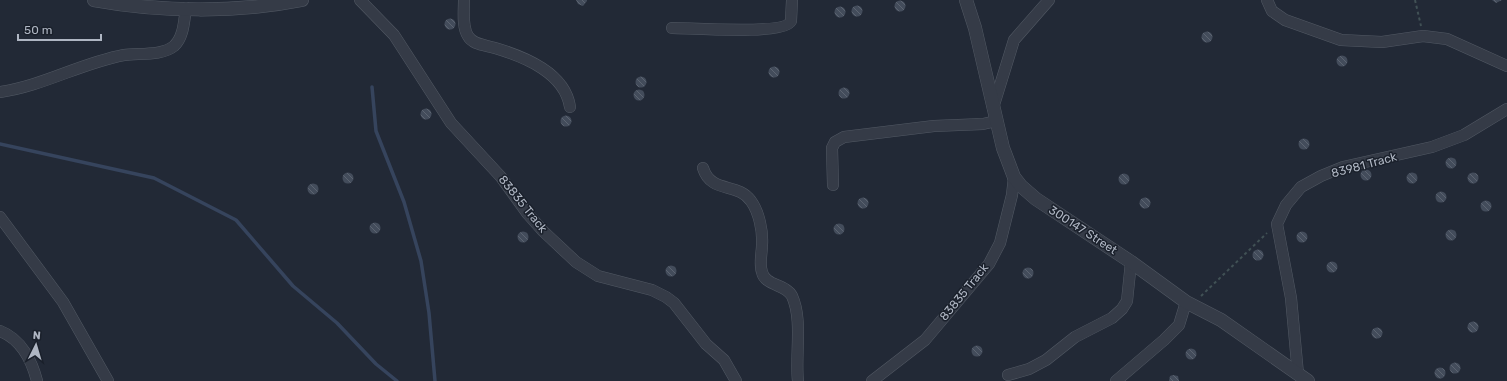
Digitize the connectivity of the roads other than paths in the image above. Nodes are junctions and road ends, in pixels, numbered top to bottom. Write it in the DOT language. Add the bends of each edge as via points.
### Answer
graph roads {
  1 [pos="94,0"];
  2 [pos="302,0"];
  3 [pos="360,0"];
  4 [pos="464,0"];
  5 [pos="792,0"];
  6 [pos="966,0"];
  7 [pos="1049,0"];
  8 [pos="1267,0"];
  9 [pos="186,8"];
  10 [pos="672,28"];
  11 [pos="1507,66"];
  12 [pos="0,92"];
  13 [pos="570,107"];
  14 [pos="993,108"];
  15 [pos="1507,109"];
  16 [pos="996,121"];
  17 [pos="703,168"];
  18 [pos="1014,178"];
  19 [pos="833,185"];
  20 [pos="0,218"];
  21 [pos="1131,262"];
  22 [pos="1192,300"];
  23 [pos="0,331"];
  24 [pos="1008,375"];
  25 [pos="1303,377"];
  26 [pos="37,381"];
  27 [pos="108,381"];
  28 [pos="736,381"];
  29 [pos="798,381"];
  30 [pos="872,381"];
  31 [pos="1116,381"];
  1 -- 9 [label="street"];
  2 -- 9 [label="street" via="267,7"];
  3 -- 28 [label="street, 83835 Track" via="394,35 451,122 501,177 527,214 543,231 576,262 598,276 652,290 674,303 706,344 724,360"];
  4 -- 13 [label="street" via="465,26 469,38 478,44 503,50 543,69 565,89"];
  5 -- 10 [label="street" via="791,21 785,26 758,30"];
  6 -- 14 [label="street, 300147 Street"];
  7 -- 14 [label="street" via="1014,40"];
  8 -- 11 [label="street" via="1272,11 1285,20 1341,40 1382,42 1423,36 1446,38"];
  9 -- 12 [label="street" via="182,33 168,50 118,56 34,85"];
  14 -- 16 [label="street, 300147 Street"];
  15 -- 25 [label="street, 83981 Track" via="1464,135 1432,147 1343,167 1321,176 1301,188 1286,205 1277,224"];
  16 -- 18 [label="street, 300147 Street"];
  16 -- 19 [label="street" via="844,137 835,142 832,148"];
  17 -- 29 [label="street" via="712,183 740,192 752,203 761,229 762,272 766,279 788,290 794,302 798,335"];
  18 -- 21 [label="street, 300147 Street" via="1036,199"];
  18 -- 30 [label="street, 83835 Track" via="1002,236 988,264 925,340"];
  20 -- 27 [label="street" via="63,302"];
  21 -- 22 [label="street, 300147 Street"];
  21 -- 24 [label="street" via="1127,301 1122,309 1112,318 1075,337 1041,363"];
  22 -- 25 [label="street, 300147 Street"];
  22 -- 31 [label="street" via="1179,325"];
  23 -- 26 [label="street" via="22,347"];
}
